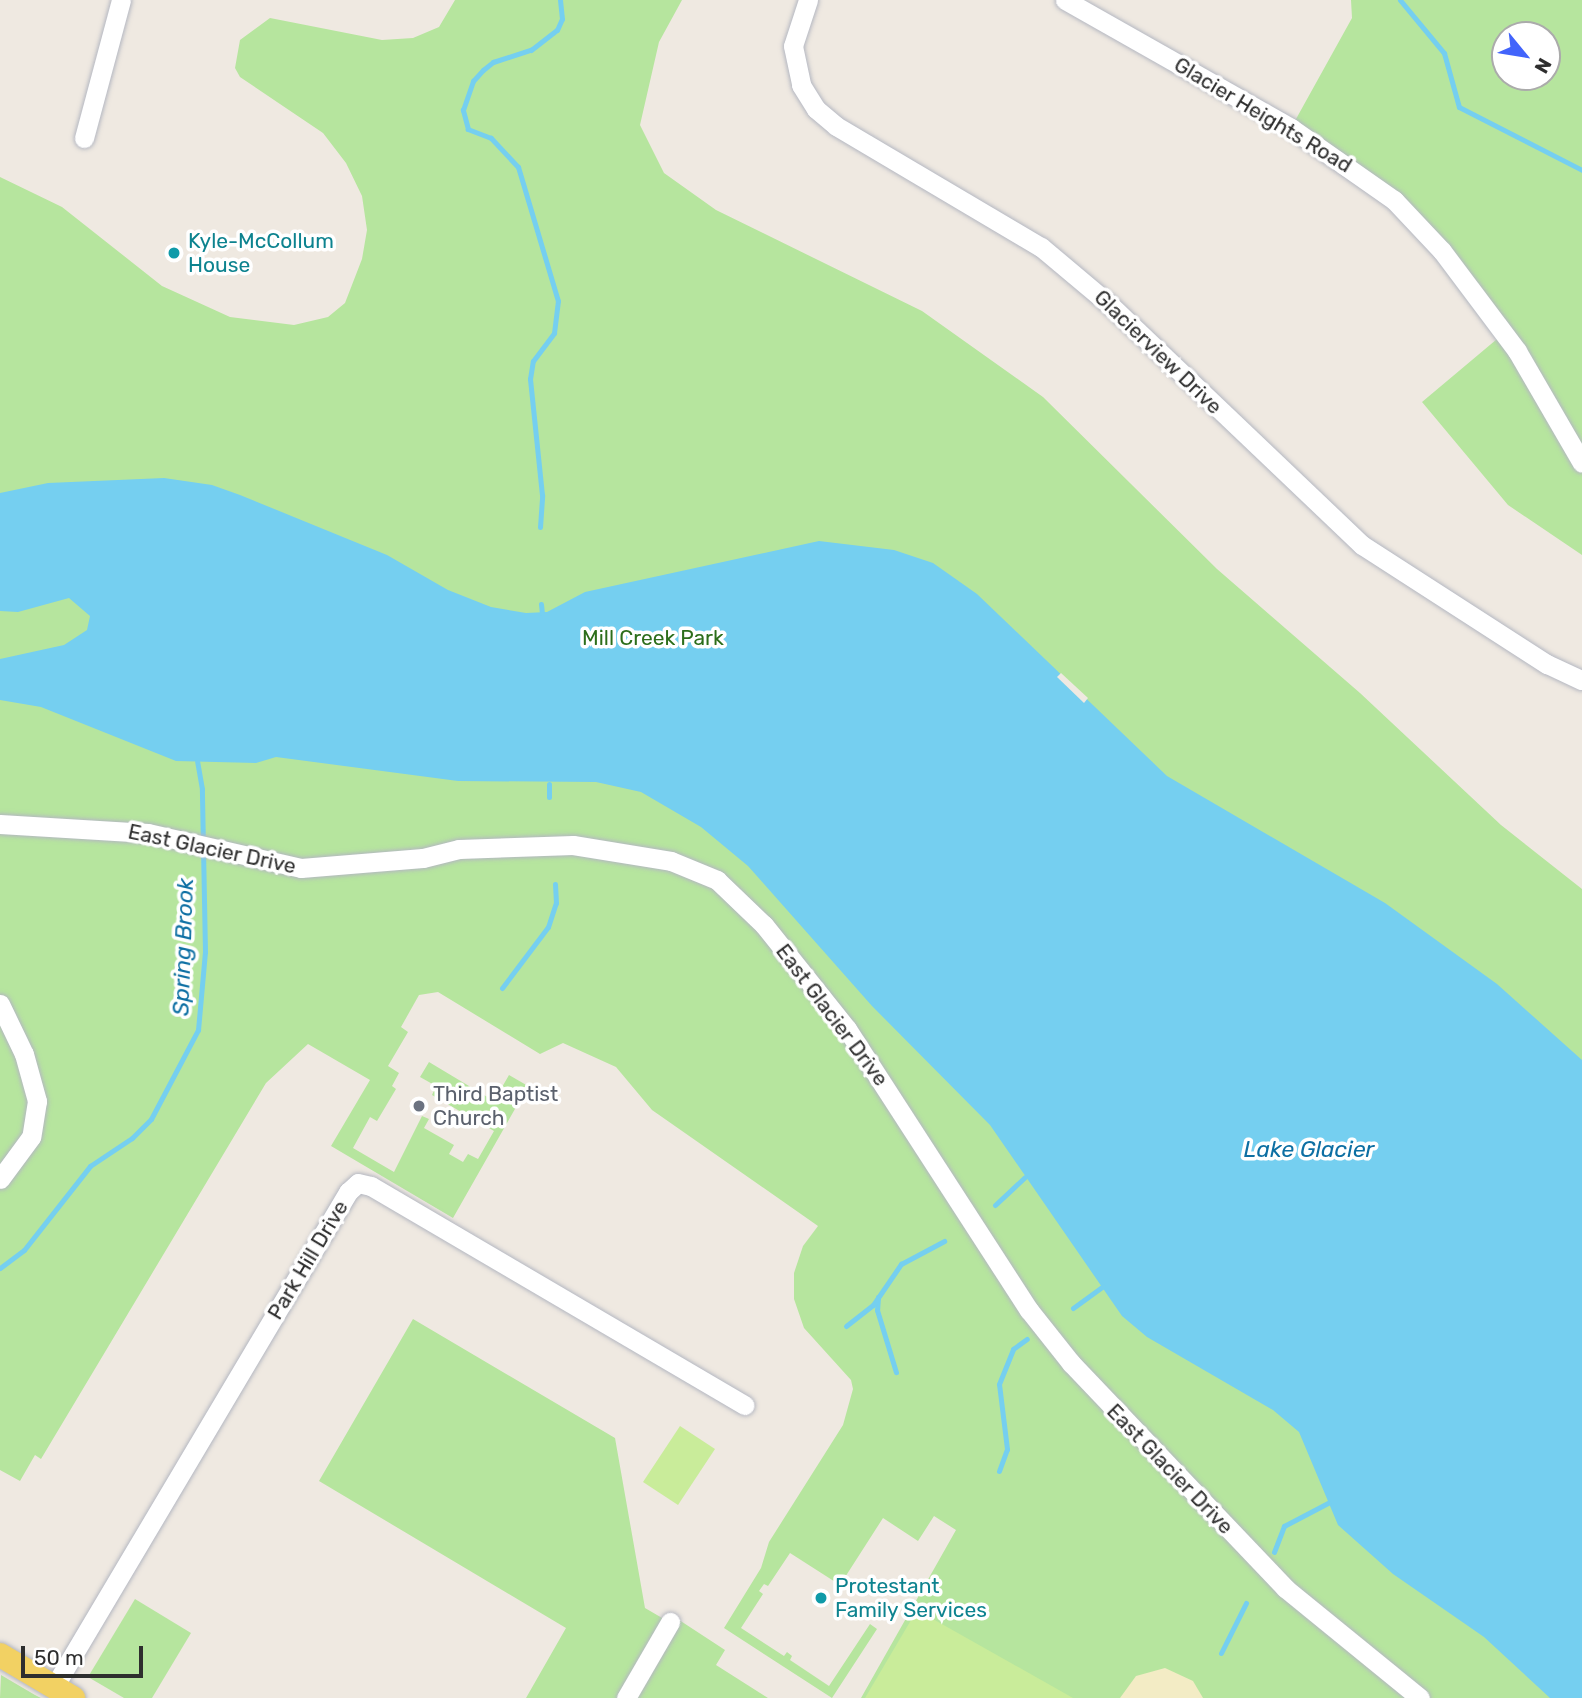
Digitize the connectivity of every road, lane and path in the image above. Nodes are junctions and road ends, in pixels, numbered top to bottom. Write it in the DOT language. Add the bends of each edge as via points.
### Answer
graph roads {
  1 [pos="121,0"];
  2 [pos="808,0"];
  3 [pos="1065,0"];
  4 [pos="84,138"];
  5 [pos="1582,463"];
  6 [pos="1582,680"];
  7 [pos="0,824"];
  8 [pos="0,1004"];
  9 [pos="0,1179"];
  10 [pos="744,1405"];
  11 [pos="670,1622"];
  12 [pos="0,1655"];
  13 [pos="64,1692"];
  14 [pos="626,1698"];
  15 [pos="1420,1698"];
  1 -- 4 [label="street"];
  2 -- 6 [label="street, Glacierview Drive" via="793,46 801,85 816,109 836,126 1050,254 1110,305 1362,545 1535,657"];
  3 -- 5 [label="street, Glacier Heights Road" via="1314,142 1394,200 1442,251 1517,351"];
  7 -- 15 [label="street, East Glacier Drive" via="148,833 262,863 317,869 423,858 459,849 573,845 671,860 717,880 764,925 847,1029 1029,1310 1071,1363 1285,1588"];
  8 -- 9 [label="street" via="24,1054 37,1101 31,1137"];
  10 -- 13 [label="street, Park Hill Drive" via="371,1186 358,1183"];
  11 -- 14 [label="street"];
  12 -- 13 [label="main road"];
}
